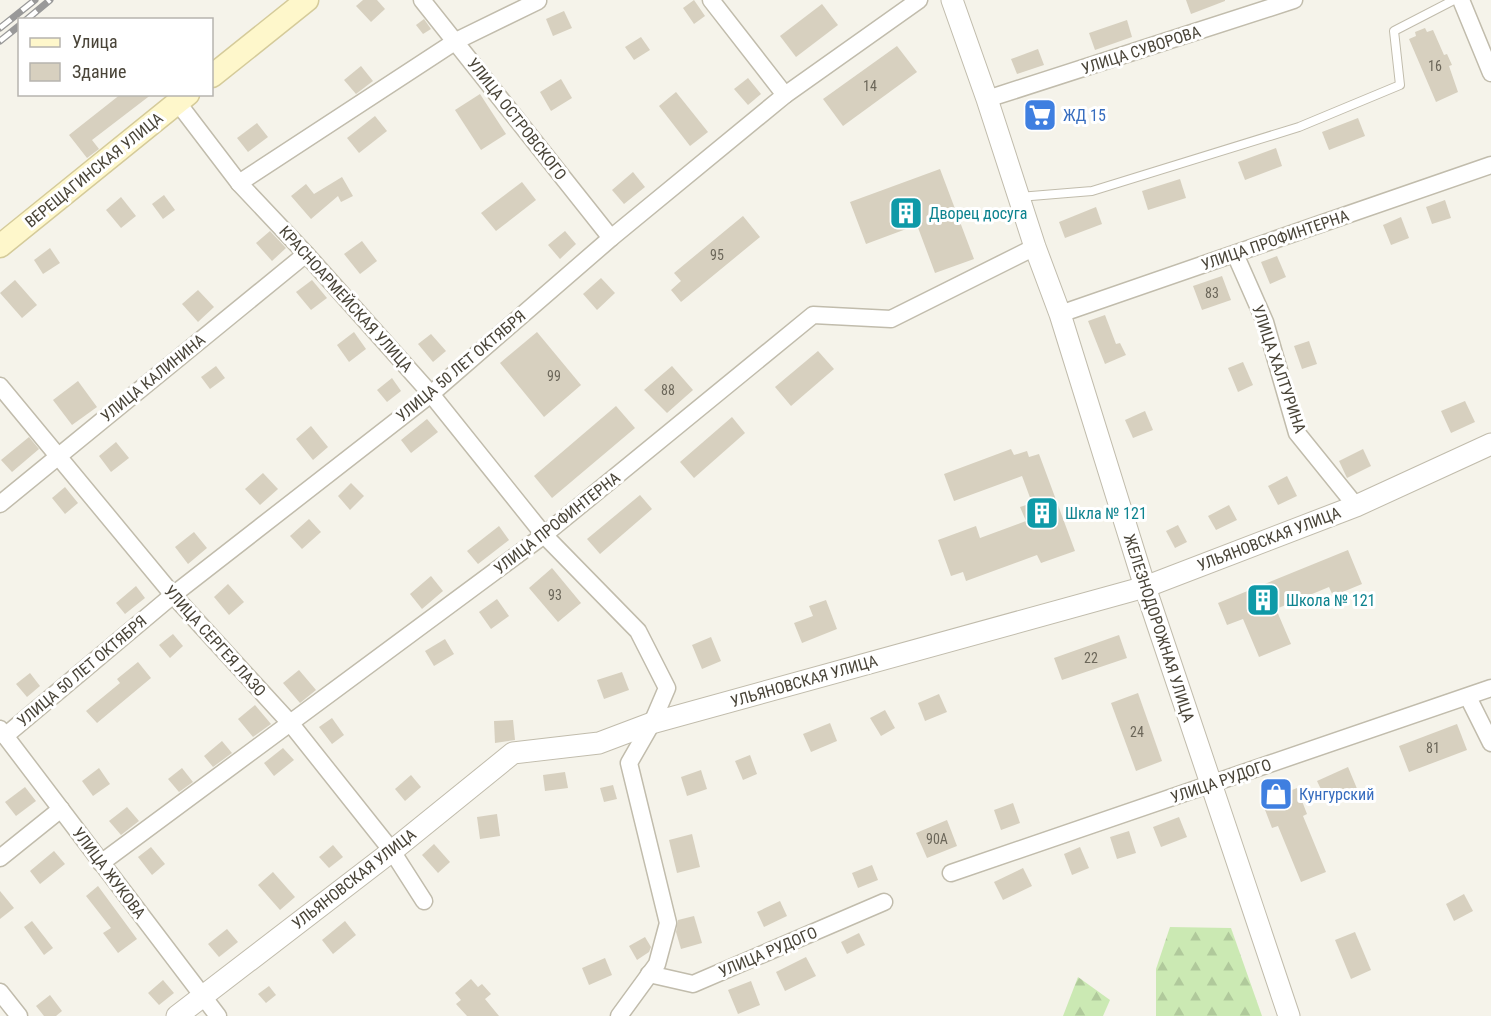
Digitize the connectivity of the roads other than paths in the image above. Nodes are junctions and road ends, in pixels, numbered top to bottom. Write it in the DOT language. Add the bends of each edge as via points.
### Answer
graph roads {
  1 [pos="307,0"];
  2 [pos="422,0"];
  3 [pos="711,0"];
  4 [pos="919,0"];
  5 [pos="952,0"];
  6 [pos="1294,0"];
  7 [pos="1454,0"];
  8 [pos="1461,0"];
  9 [pos="538,1"];
  10 [pos="456,41"];
  11 [pos="1491,73"];
  12 [pos="213,75"];
  13 [pos="785,95"];
  14 [pos="183,99"];
  15 [pos="987,99"];
  16 [pos="1491,165"];
  17 [pos="239,183"];
  18 [pos="1019,197"];
  19 [pos="611,238"];
  20 [pos="0,246"];
  21 [pos="1035,247"];
  22 [pos="306,254"];
  23 [pos="1235,254"];
  24 [pos="1060,314"];
  25 [pos="0,386"];
  26 [pos="431,394"];
  27 [pos="1491,444"];
  28 [pos="58,455"];
  29 [pos="0,504"];
  30 [pos="1356,506"];
  31 [pos="544,535"];
  32 [pos="1145,586"];
  33 [pos="172,595"];
  34 [pos="1491,688"];
  35 [pos="1468,697"];
  36 [pos="652,723"];
  37 [pos="291,724"];
  38 [pos="3,733"];
  39 [pos="1491,743"];
  40 [pos="1211,785"];
  41 [pos="60,809"];
  42 [pos="393,851"];
  43 [pos="0,858"];
  44 [pos="101,863"];
  45 [pos="951,873"];
  46 [pos="424,901"];
  47 [pos="884,902"];
  48 [pos="653,969"];
  49 [pos="0,992"];
  50 [pos="202,996"];
  51 [pos="19,1016"];
  52 [pos="177,1016"];
  53 [pos="218,1016"];
  54 [pos="619,1016"];
  55 [pos="1289,1016"];
  1 -- 12 [label="main road"];
  2 -- 10 [label="street, УЛИЦА ОСТРОВСКОГО"];
  3 -- 13 [label="street"];
  4 -- 13 [label="street, УЛИЦА 50 ЛЕТ ОКТЯБРЯ"];
  5 -- 15 [label="street, ЖЕЛЕЗНОДОРОЖНАЯ УЛИЦА"];
  6 -- 15 [label="street, УЛИЦА СУВОРОВА"];
  7 -- 18 [label="lane" via="1394,31 1400,85 1299,127 1092,191"];
  8 -- 11 [label="street"];
  9 -- 10 [label="street"];
  10 -- 17 [label="street"];
  10 -- 19 [label="street, УЛИЦА ОСТРОВСКОГО"];
  13 -- 19 [label="street, УЛИЦА 50 ЛЕТ ОКТЯБРЯ"];
  14 -- 17 [label="street, КРАСНОАРМЕЙСКАЯ УЛИЦА"];
  14 -- 20 [label="main road, ВЕРЕЩАГИНСКАЯ УЛИЦА"];
  15 -- 18 [label="street, ЖЕЛЕЗНОДОРОЖНАЯ УЛИЦА"];
  16 -- 23 [label="street, УЛИЦА ПРОФИНТЕРНА"];
  17 -- 22 [label="street, КРАСНОАРМЕЙСКАЯ УЛИЦА"];
  18 -- 21 [label="street, ЖЕЛЕЗНОДОРОЖНАЯ УЛИЦА"];
  19 -- 26 [label="street, УЛИЦА 50 ЛЕТ ОКТЯБРЯ"];
  21 -- 24 [label="street, ЖЕЛЕЗНОДОРОЖНАЯ УЛИЦА"];
  21 -- 31 [label="street, УЛИЦА ПРОФИНТЕРНА" via="891,319 813,315"];
  22 -- 26 [label="street, КРАСНОАРМЕЙСКАЯ УЛИЦА"];
  22 -- 28 [label="street, УЛИЦА КАЛИНИНА"];
  23 -- 24 [label="street, УЛИЦА ПРОФИНТЕРНА"];
  23 -- 30 [label="street, УЛИЦА ХАЛТУРИНА" via="1264,322 1297,433"];
  24 -- 32 [label="street, ЖЕЛЕЗНОДОРОЖНАЯ УЛИЦА"];
  25 -- 28 [label="street, УЛИЦА СЕРГЕЯ ЛАЗО"];
  26 -- 31 [label="street, КРАСНОАРМЕЙСКАЯ УЛИЦА"];
  26 -- 33 [label="street, УЛИЦА 50 ЛЕТ ОКТЯБРЯ"];
  27 -- 30 [label="street, УЛЬЯНОВСКАЯ УЛИЦА"];
  28 -- 29 [label="street, УЛИЦА КАЛИНИНА"];
  28 -- 33 [label="street, УЛИЦА СЕРГЕЯ ЛАЗО"];
  30 -- 32 [label="street, УЛЬЯНОВСКАЯ УЛИЦА"];
  31 -- 36 [label="street, КРАСНОАРМЕЙСКАЯ УЛИЦА" via="638,631 667,688"];
  31 -- 37 [label="street, УЛИЦА ПРОФИНТЕРНА"];
  32 -- 36 [label="street, УЛЬЯНОВСКАЯ УЛИЦА"];
  32 -- 40 [label="street, ЖЕЛЕЗНОДОРОЖНАЯ УЛИЦА"];
  33 -- 37 [label="street, УЛИЦА СЕРГЕЯ ЛАЗО"];
  33 -- 38 [label="street, УЛИЦА 50 ЛЕТ ОКТЯБРЯ"];
  34 -- 35 [label="street, УЛИЦА РУДОГО"];
  35 -- 39 [label="street"];
  35 -- 40 [label="street, УЛИЦА РУДОГО"];
  36 -- 42 [label="street, УЛЬЯНОВСКАЯ УЛИЦА" via="599,743 513,753"];
  36 -- 48 [label="street, КРАСНОАРМЕЙСКАЯ УЛИЦА" via="629,763 668,923"];
  37 -- 42 [label="street, УЛИЦА СЕРГЕЯ ЛАЗО"];
  37 -- 44 [label="street, УЛИЦА ПРОФИНТЕРНА"];
  38 -- 41 [label="street, УЛИЦА ЖУКОВА"];
  40 -- 45 [label="street, УЛИЦА РУДОГО"];
  40 -- 55 [label="street, ЖЕЛЕЗНОДОРОЖНАЯ УЛИЦА"];
  41 -- 43 [label="street"];
  41 -- 44 [label="street, УЛИЦА ЖУКОВА"];
  42 -- 46 [label="street, УЛИЦА СЕРГЕЯ ЛАЗО"];
  42 -- 50 [label="street, УЛЬЯНОВСКАЯ УЛИЦА"];
  44 -- 50 [label="street, УЛИЦА ЖУКОВА"];
  47 -- 48 [label="street, УЛИЦА РУДОГО" via="693,984"];
  48 -- 54 [label="street"];
  49 -- 51 [label="street"];
  50 -- 52 [label="street, УЛЬЯНОВСКАЯ УЛИЦА"];
  50 -- 53 [label="street, УЛИЦА ЖУКОВА"];
}
